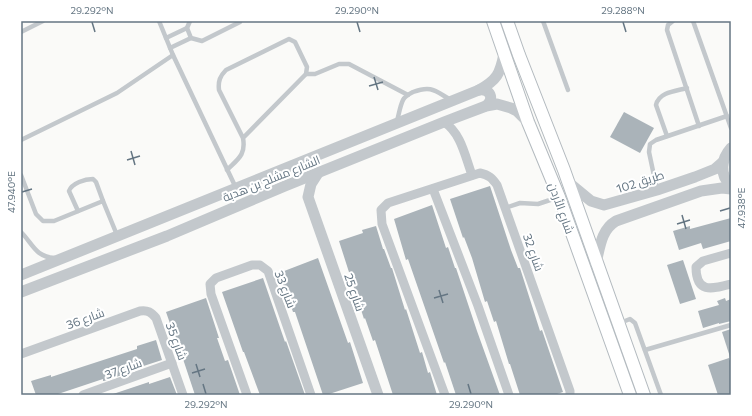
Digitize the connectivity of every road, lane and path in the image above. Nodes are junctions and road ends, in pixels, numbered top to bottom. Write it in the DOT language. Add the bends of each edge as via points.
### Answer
graph roads {
  1 [pos="42,21"];
  2 [pos="159,21"];
  3 [pos="190,21"];
  4 [pos="240,21"];
  5 [pos="493,21"];
  6 [pos="507,21"];
  7 [pos="543,21"];
  8 [pos="673,21"];
  9 [pos="693,21"];
  10 [pos="187,28"];
  11 [pos="21,32"];
  12 [pos="166,38"];
  13 [pos="191,38"];
  14 [pos="170,48"];
  15 [pos="504,54"];
  16 [pos="173,56"];
  17 [pos="306,74"];
  18 [pos="687,88"];
  19 [pos="479,90"];
  20 [pos="568,90"];
  21 [pos="408,95"];
  22 [pos="452,101"];
  23 [pos="486,106"];
  24 [pos="727,116"];
  25 [pos="444,122"];
  26 [pos="528,122"];
  27 [pos="397,123"];
  28 [pos="731,125"];
  29 [pos="699,126"];
  30 [pos="667,136"];
  31 [pos="243,138"];
  32 [pos="21,140"];
  33 [pos="731,147"];
  34 [pos="723,162"];
  35 [pos="228,170"];
  36 [pos="318,173"];
  37 [pos="21,175"];
  38 [pos="472,175"];
  39 [pos="568,182"];
  40 [pos="285,186"];
  41 [pos="236,188"];
  42 [pos="731,188"];
  43 [pos="433,189"];
  44 [pos="657,190"];
  45 [pos="308,197"];
  46 [pos="558,197"];
  47 [pos="103,201"];
  48 [pos="505,208"];
  49 [pos="78,211"];
  50 [pos="161,219"];
  51 [pos="21,227"];
  52 [pos="22,234"];
  53 [pos="118,236"];
  54 [pos="166,236"];
  55 [pos="731,253"];
  56 [pos="63,258"];
  57 [pos="596,263"];
  58 [pos="21,275"];
  59 [pos="731,284"];
  60 [pos="21,292"];
  61 [pos="156,318"];
  62 [pos="618,324"];
  63 [pos="731,325"];
  64 [pos="645,350"];
  65 [pos="21,354"];
  66 [pos="172,363"];
  67 [pos="376,394"];
  68 [pos="83,395"];
  69 [pos="183,395"];
  70 [pos="247,395"];
  71 [pos="311,395"];
  72 [pos="445,395"];
  73 [pos="509,395"];
  74 [pos="570,395"];
  75 [pos="630,395"];
  76 [pos="644,395"];
  77 [pos="661,395"];
  1 -- 11 [label="lane"];
  2 -- 12 [label="lane"];
  3 -- 10 [label="lane"];
  4 -- 13 [label="lane" via="202,41"];
  5 -- 15 [label="main road, شارع الأردن"];
  6 -- 39 [label="main road, شارع الأردن"];
  7 -- 20 [label="lane"];
  8 -- 18 [label="lane" via="667,30"];
  9 -- 24 [label="lane"];
  10 -- 12 [label="lane"];
  10 -- 13 [label="lane"];
  12 -- 14 [label="lane"];
  13 -- 14 [label="lane"];
  14 -- 16 [label="lane"];
  15 -- 19 [label="street, الشارع مشلح بن هدبة" via="496,78"];
  15 -- 26 [label="main road, شارع الأردن"];
  16 -- 32 [label="lane" via="117,93"];
  16 -- 35 [label="lane"];
  17 -- 21 [label="lane" via="315,74 339,64 350,64"];
  17 -- 31 [label="lane"];
  17 -- 31 [label="lane" via="307,67 295,42 289,40 226,70 220,76 219,90"];
  18 -- 29 [label="lane"];
  18 -- 30 [label="lane" via="661,96 658,100 656,105"];
  19 -- 22 [label="street, الشارع مشلح بن هدبة"];
  19 -- 23 [label="street" via="483,89 491,94 490,104"];
  21 -- 22 [label="lane" via="428,88"];
  21 -- 27 [label="lane" via="404,99"];
  22 -- 27 [label="street, الشارع مشلح بن هدبة"];
  23 -- 25 [label="street, الشارع مشلح بن هدبة"];
  23 -- 26 [label="street, الشارع مشلح بن هدبة" via="497,104 511,108"];
  24 -- 28 [label="lane"];
  24 -- 29 [label="lane"];
  25 -- 36 [label="street, الشارع مشلح بن هدبة"];
  25 -- 38 [label="street" via="458,137"];
  26 -- 46 [label="main road, شارع الأردن"];
  27 -- 41 [label="street, الشارع مشلح بن هدبة"];
  29 -- 30 [label="lane"];
  30 -- 44 [label="lane" via="652,142 648,148"];
  31 -- 35 [label="lane" via="243,155"];
  33 -- 34 [label="street"];
  34 -- 42 [label="street" via="724,177"];
  34 -- 44 [label="street, طريق 102" via="715,169"];
  35 -- 41 [label="lane"];
  36 -- 40 [label="street, الشارع مشلح بن هدبة"];
  36 -- 45 [label="street" via="311,184"];
  37 -- 49 [label="lane" via="36,214 43,221 54,221"];
  38 -- 43 [label="street, شارع 32"];
  38 -- 48 [label="street, شارع 32" via="480,173 492,177"];
  39 -- 44 [label="street, طريق 102" via="591,201 604,205"];
  39 -- 57 [label="main road, شارع الأردن"];
  40 -- 45 [label="street" via="298,190"];
  40 -- 54 [label="street, الشارع مشلح بن هدبة"];
  41 -- 50 [label="street, الشارع مشلح بن هدبة"];
  42 -- 57 [label="street" via="701,191 616,221 604,233"];
  43 -- 72 [label="street, شارع 32" via="388,203 381,210 382,224"];
  43 -- 73 [label="street"];
  45 -- 67 [label="street, شارع 25"];
  46 -- 48 [label="lane" via="538,204 520,203"];
  46 -- 75 [label="main road, شارع الأردن"];
  47 -- 49 [label="lane"];
  47 -- 49 [label="lane" via="96,182 88,179 73,185 70,190"];
  47 -- 53 [label="lane"];
  48 -- 74 [label="street, شارع 32"];
  50 -- 53 [label="street, الشارع مشلح بن هدبة"];
  50 -- 54 [label="street" via="157,224 157,230 160,235"];
  51 -- 52 [label="lane"];
  52 -- 56 [label="lane" via="29,244 41,253 51,258"];
  53 -- 56 [label="street, الشارع مشلح بن هدبة"];
  54 -- 60 [label="street, الشارع مشلح بن هدبة"];
  55 -- 59 [label="street" via="703,261 696,267 696,277 704,287 711,289"];
  56 -- 58 [label="street, الشارع مشلح بن هدبة"];
  57 -- 62 [label="main road, شارع الأردن"];
  61 -- 65 [label="street, شارع 36" via="146,310 140,311"];
  61 -- 66 [label="street, شارع 35"];
  62 -- 64 [label="lane" via="628,320 634,321"];
  62 -- 76 [label="main road, شارع الأردن"];
  63 -- 64 [label="lane"];
  64 -- 77 [label="lane"];
  66 -- 68 [label="street, شارع 37"];
  66 -- 69 [label="street, شارع 35"];
  70 -- 71 [label="street, شارع 33" via="211,294 210,284 216,278 252,265 268,271"];
}
